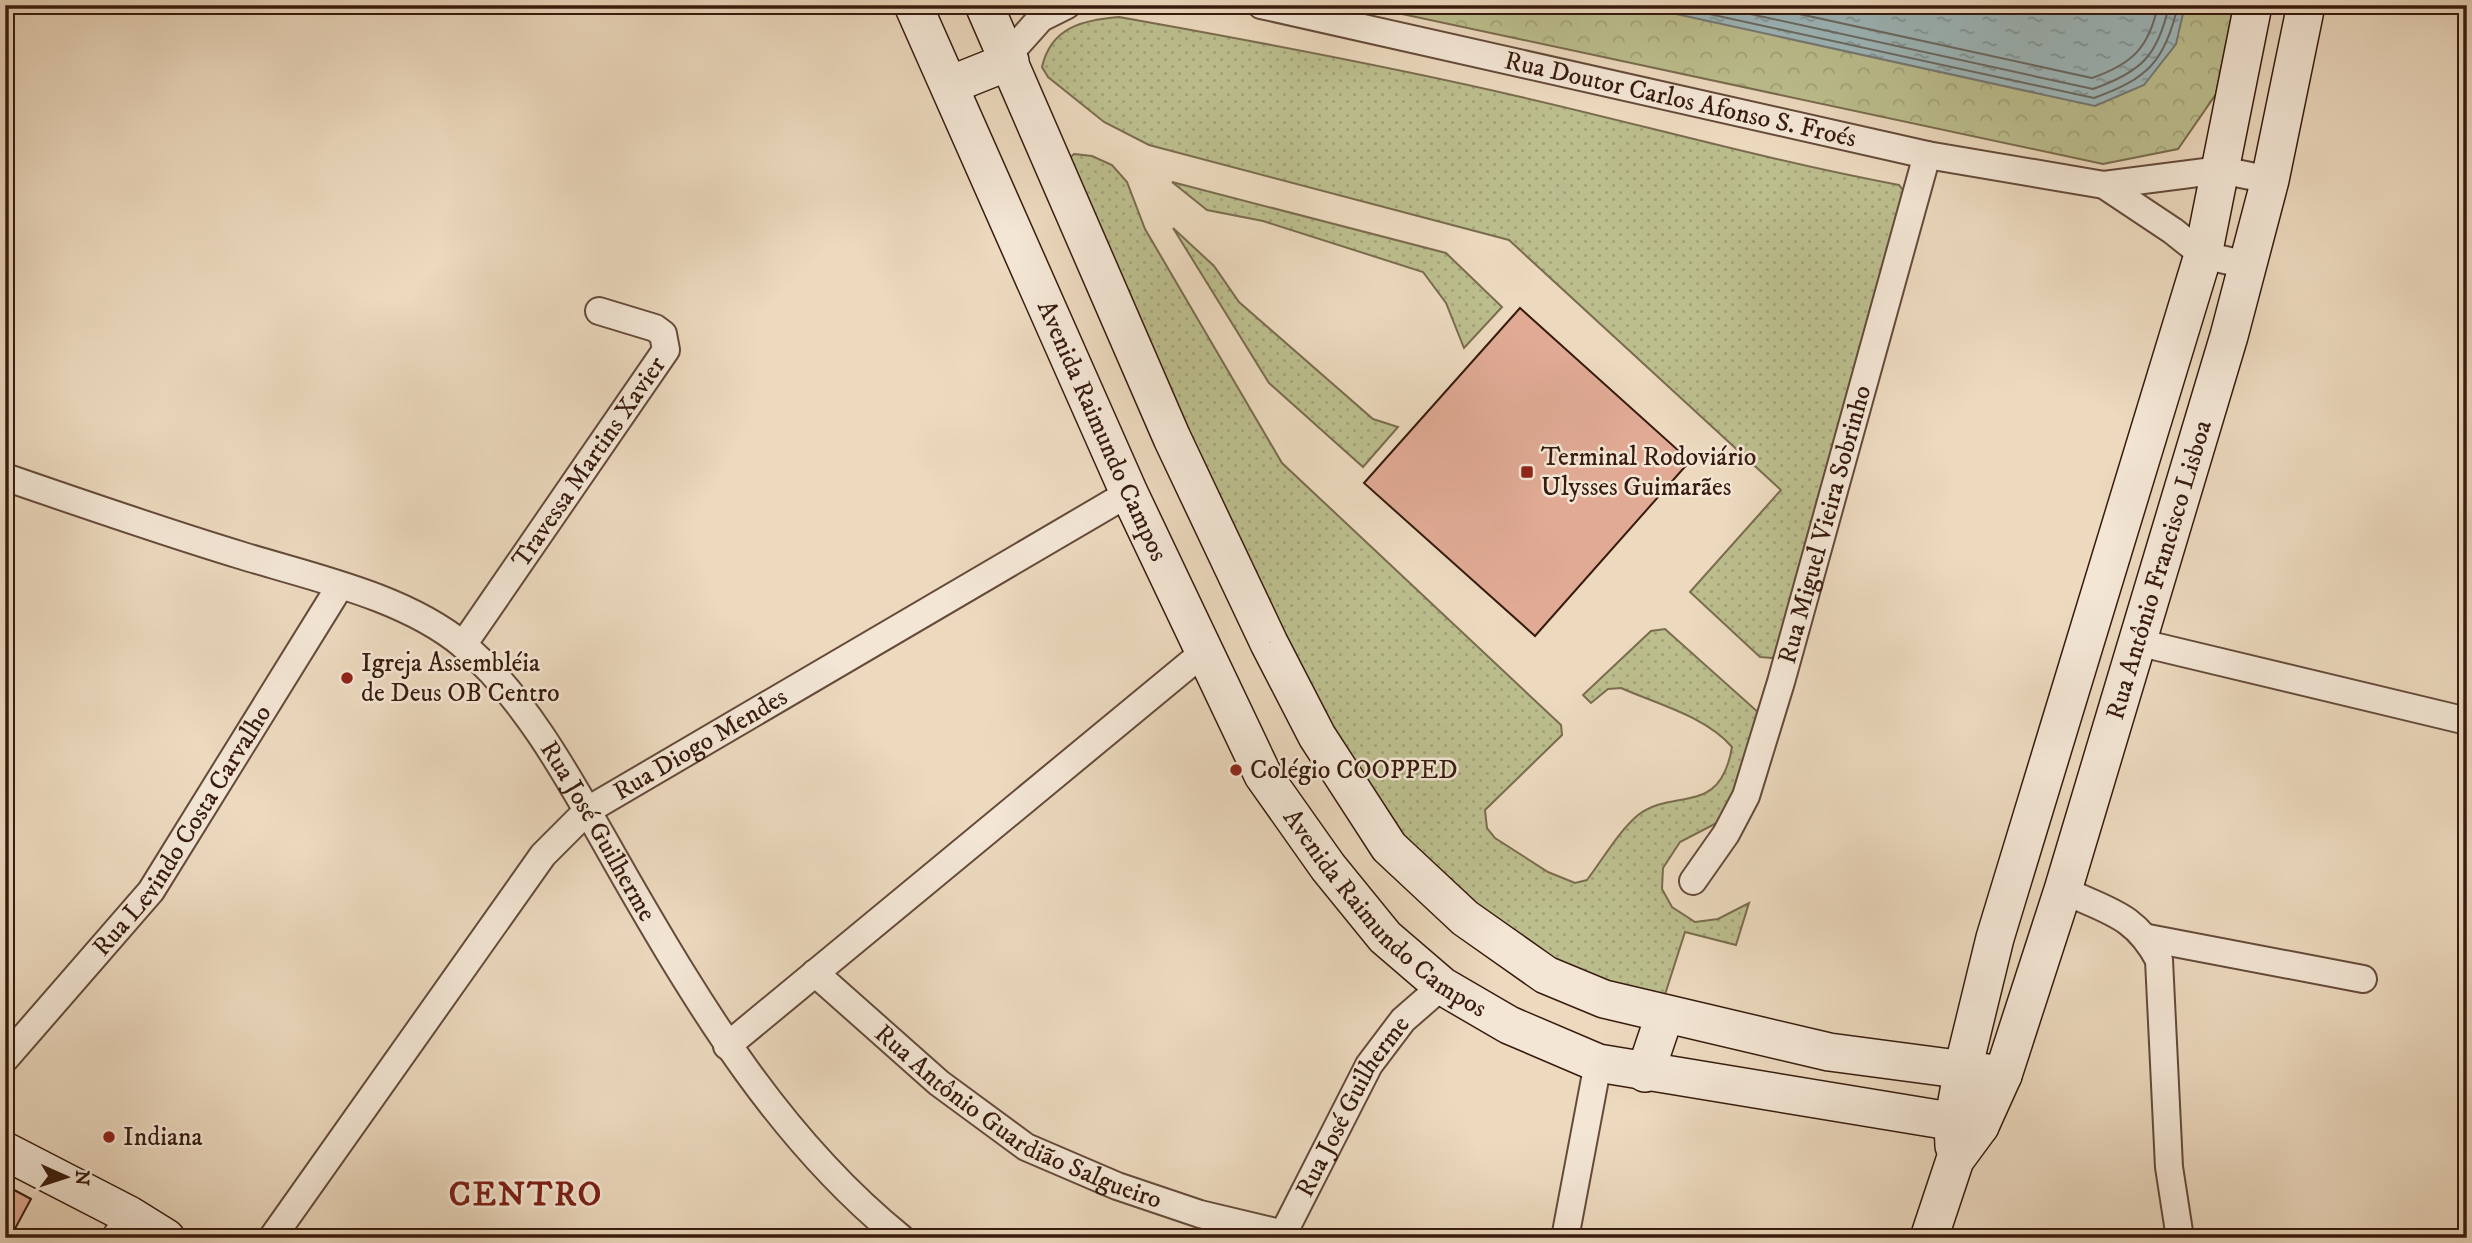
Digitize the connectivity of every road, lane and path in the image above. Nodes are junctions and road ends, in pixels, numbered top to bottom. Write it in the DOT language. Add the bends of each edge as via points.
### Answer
graph roads {
  1 [pos="913,5"];
  2 [pos="984,5"];
  3 [pos="1068,5"];
  4 [pos="1261,5"];
  5 [pos="2253,5"];
  6 [pos="2306,5"];
  7 [pos="1009,58"];
  8 [pos="950,85"];
  9 [pos="1927,155"];
  10 [pos="2221,170"];
  11 [pos="2270,180"];
  12 [pos="2104,185"];
  13 [pos="2203,255"];
  14 [pos="2247,265"];
  15 [pos="599,311"];
  16 [pos="5,477"];
  17 [pos="1129,493"];
  18 [pos="340,586"];
  19 [pos="2137,642"];
  20 [pos="463,645"];
  21 [pos="1204,652"];
  22 [pos="2467,722"];
  23 [pos="588,810"];
  24 [pos="1693,881"];
  25 [pos="2063,890"];
  26 [pos="2148,938"];
  27 [pos="815,973"];
  28 [pos="2363,979"];
  29 [pos="1442,986"];
  30 [pos="1665,1014"];
  31 [pos="727,1045"];
  32 [pos="5,1059"];
  33 [pos="1598,1063"];
  34 [pos="1963,1069"];
  35 [pos="1645,1073"];
  36 [pos="2003,1075"];
  37 [pos="1966,1125"];
  38 [pos="5,1152"];
  39 [pos="122,1226"];
  40 [pos="1282,1236"];
  41 [pos="166,1238"];
  42 [pos="272,1238"];
  43 [pos="901,1238"];
  44 [pos="1565,1238"];
  45 [pos="1929,1238"];
  46 [pos="2180,1238"];
  1 -- 8 [label="street, Avenida Raimundo Campos"];
  2 -- 7 [label="street, Avenida Raimundo Campos"];
  3 -- 7 [label="street" via="1041,18"];
  4 -- 9 [label="street, Rua Doutor Carlos Afonso S. Froés"];
  5 -- 10 [label="street, Rua Antônio Francisco Lisboa"];
  6 -- 11 [label="street, Rua Antônio Francisco Lisboa"];
  7 -- 8 [label="street"];
  7 -- 30 [label="street, Avenida Raimundo Campos" via="1172,438 1269,643 1317,736 1389,847 1465,918 1546,975 1604,999"];
  8 -- 17 [label="street, Avenida Raimundo Campos"];
  9 -- 12 [label="street, Rua Doutor Carlos Afonso S. Froés"];
  9 -- 24 [label="street, Rua Miguel Vieira Sobrinho" via="1746,796"];
  10 -- 11 [label="street"];
  10 -- 12 [label="street"];
  10 -- 13 [label="street, Rua Antônio Francisco Lisboa"];
  11 -- 14 [label="street, Rua Antônio Francisco Lisboa"];
  12 -- 13 [label="street"];
  13 -- 14 [label="street"];
  13 -- 34 [label="street, Rua Antônio Francisco Lisboa" via="1995,938"];
  14 -- 19 [label="street, Rua Antônio Francisco Lisboa"];
  15 -- 20 [label="street, Travessa Martins Xavier" via="655,328 663,334 666,350"];
  16 -- 18 [label="street, Rua José Guilherme"];
  17 -- 21 [label="street, Avenida Raimundo Campos"];
  17 -- 23 [label="street, Rua Diogo Mendes"];
  18 -- 20 [label="street, Rua José Guilherme" via="417,615"];
  18 -- 32 [label="street, Rua Levindo Costa Carvalho" via="152,891"];
  19 -- 22 [label="street"];
  19 -- 25 [label="street, Rua Antônio Francisco Lisboa"];
  20 -- 23 [label="street, Rua José Guilherme" via="541,737"];
  21 -- 27 [label="street"];
  21 -- 29 [label="street, Avenida Raimundo Campos" via="1263,775 1328,867 1385,937"];
  23 -- 31 [label="street, Rua José Guilherme"];
  23 -- 42 [label="street, Rua Diogo Mendes" via="543,855"];
  25 -- 26 [label="street" via="2130,920"];
  25 -- 36 [label="street, Rua Antônio Francisco Lisboa"];
  26 -- 28 [label="street"];
  26 -- 46 [label="street" via="2159,960 2169,1167"];
  27 -- 31 [label="street"];
  27 -- 40 [label="street, Rua Antônio Guardião Salgueiro" via="939,1083 1026,1147 1117,1186"];
  29 -- 33 [label="street, Avenida Raimundo Campos" via="1509,1025"];
  29 -- 40 [label="street, Rua José Guilherme" via="1403,1020 1369,1065"];
  30 -- 34 [label="street, Avenida Raimundo Campos" via="1829,1052"];
  30 -- 35 [label="street"];
  31 -- 43 [label="street, Rua José Guilherme" via="791,1130"];
  33 -- 35 [label="street, Avenida Raimundo Campos"];
  33 -- 44 [label="street"];
  34 -- 36 [label="street, Avenida Raimundo Campos"];
  34 -- 37 [label="street, Rua Antônio Francisco Lisboa"];
  35 -- 37 [label="street, Avenida Raimundo Campos"];
  36 -- 37 [label="street, Rua Antônio Francisco Lisboa"];
  37 -- 45 [label="street"];
  38 -- 39 [label="street"];
  39 -- 41 [label="street"];
}
